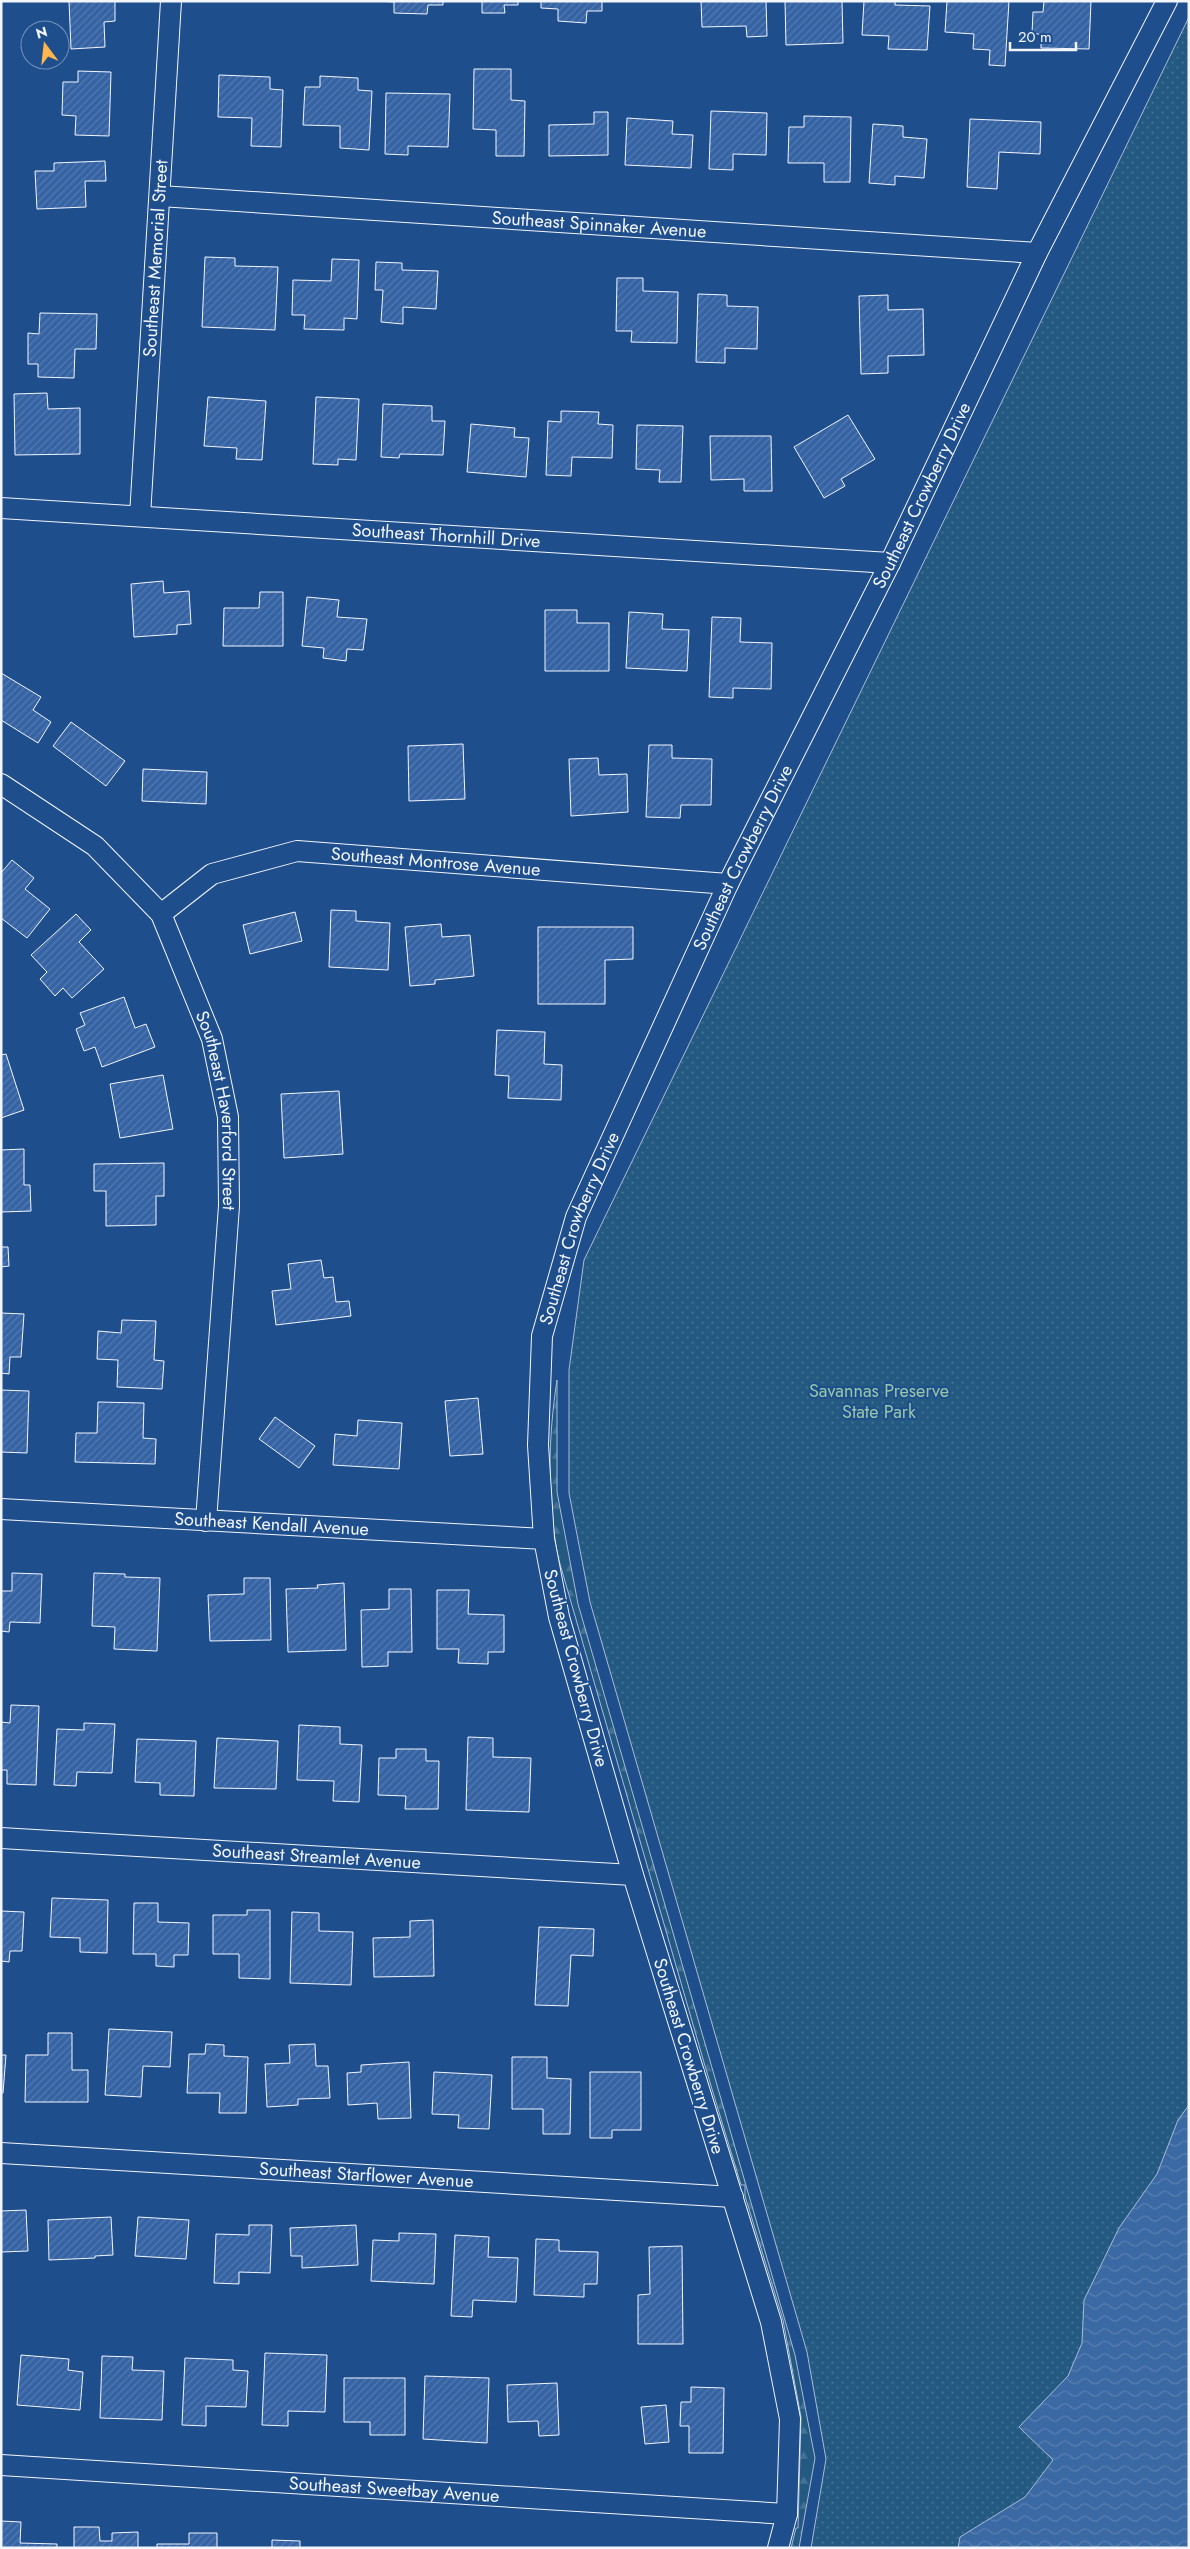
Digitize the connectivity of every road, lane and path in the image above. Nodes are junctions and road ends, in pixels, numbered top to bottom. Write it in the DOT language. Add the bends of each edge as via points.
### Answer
graph roads {
  1 [pos="171,1"];
  2 [pos="1167,1"];
  3 [pos="160,196"];
  4 [pos="1037,253"];
  5 [pos="1,508"];
  6 [pos="140,516"];
  7 [pos="890,563"];
  8 [pos="1,784"];
  9 [pos="728,884"];
  10 [pos="161,914"];
  11 [pos="1,1509"];
  12 [pos="206,1521"];
  13 [pos="544,1539"];
  14 [pos="1,1838"];
  15 [pos="633,1875"];
  16 [pos="1,2153"];
  17 [pos="733,2197"];
  18 [pos="1,2465"];
  19 [pos="786,2514"];
  20 [pos="778,2548"];
  1 -- 3 [label="street, Southeast Memorial Street"];
  2 -- 4 [label="street, Southeast Crowberry Drive"];
  3 -- 4 [label="street, Southeast Spinnaker Avenue"];
  3 -- 6 [label="street, Southeast Memorial Street"];
  4 -- 7 [label="street, Southeast Crowberry Drive"];
  5 -- 6 [label="street, Southeast Thornhill Drive"];
  6 -- 7 [label="street, Southeast Thornhill Drive"];
  7 -- 9 [label="street, Southeast Crowberry Drive"];
  8 -- 10 [label="street, Southeast Haverford Street" via="95,846"];
  9 -- 10 [label="street, Southeast Montrose Avenue" via="297,850 212,874"];
  9 -- 13 [label="street, Southeast Crowberry Drive" via="576,1217 542,1336 538,1445"];
  10 -- 12 [label="street, Southeast Haverford Street" via="212,1039 228,1118 229,1206"];
  11 -- 12 [label="street, Southeast Kendall Avenue"];
  12 -- 13 [label="street, Southeast Kendall Avenue"];
  13 -- 15 [label="street, Southeast Crowberry Drive" via="559,1618"];
  14 -- 15 [label="street, Southeast Streamlet Avenue"];
  15 -- 17 [label="street, Southeast Crowberry Drive"];
  16 -- 17 [label="street, Southeast Starflower Avenue"];
  17 -- 19 [label="street, Southeast Crowberry Drive" via="771,2322 790,2419"];
  18 -- 19 [label="street, Southeast Sweetbay Avenue"];
  19 -- 20 [label="street, Southeast Crowberry Drive"];
}
